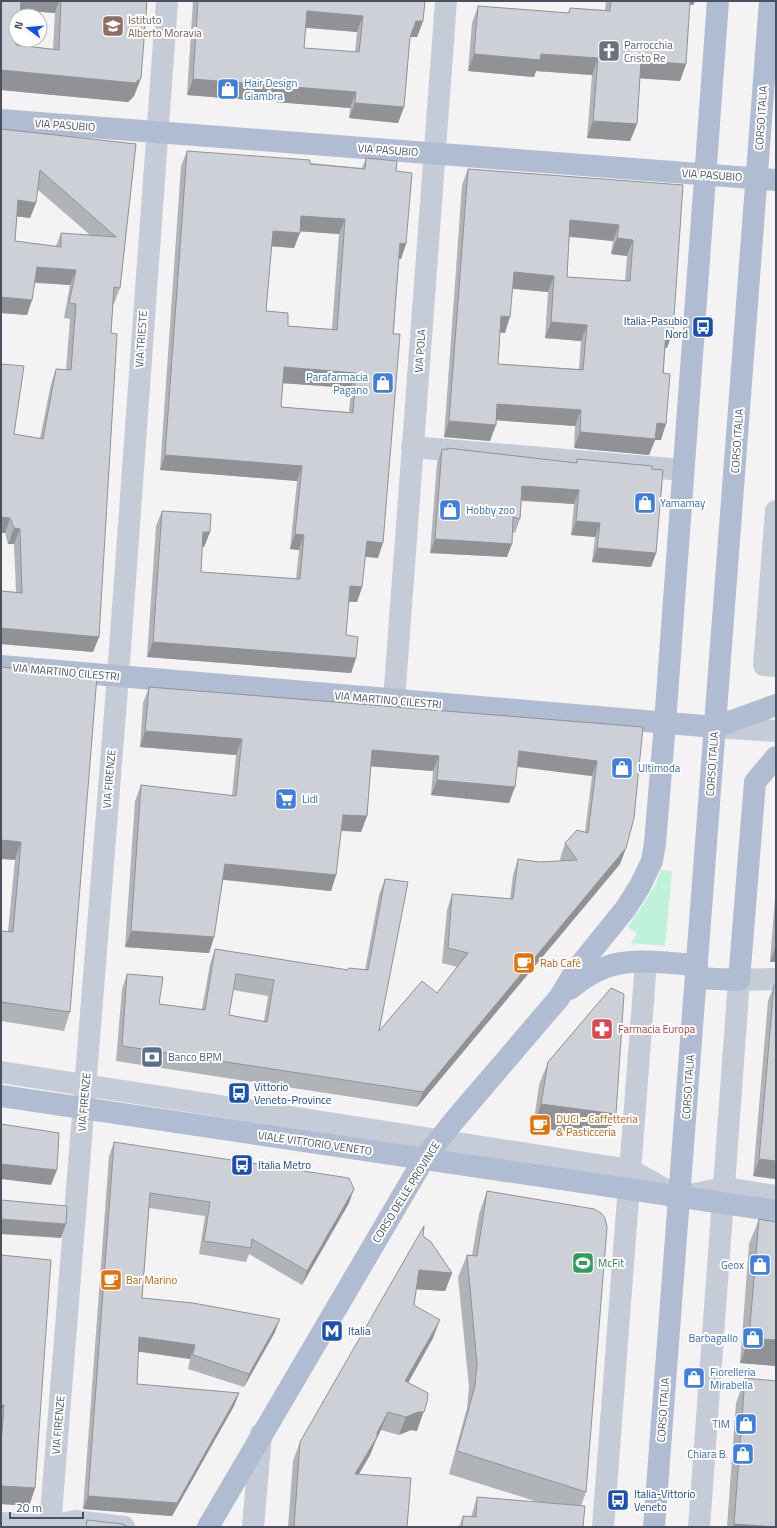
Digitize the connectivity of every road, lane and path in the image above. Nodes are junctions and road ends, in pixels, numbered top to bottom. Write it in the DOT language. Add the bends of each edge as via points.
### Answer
graph roads {
  1 [pos="166,1"];
  2 [pos="446,1"];
  3 [pos="718,1"];
  4 [pos="770,1"];
  5 [pos="1,120"];
  6 [pos="157,133"];
  7 [pos="434,154"];
  8 [pos="706,175"];
  9 [pos="766,179"];
  10 [pos="412,447"];
  11 [pos="683,470"];
  12 [pos="776,512"];
  13 [pos="1,666"];
  14 [pos="776,666"];
  15 [pos="118,676"];
  16 [pos="394,700"];
  17 [pos="776,705"];
  18 [pos="665,723"];
  19 [pos="715,727"];
  20 [pos="776,732"];
  21 [pos="776,757"];
  22 [pos="646,962"];
  23 [pos="696,972"];
  24 [pos="776,979"];
  25 [pos="740,980"];
  26 [pos="559,998"];
  27 [pos="1,1072"];
  28 [pos="85,1085"];
  29 [pos="1,1096"];
  30 [pos="83,1109"];
  31 [pos="438,1140"];
  32 [pos="424,1159"];
  33 [pos="629,1180"];
  34 [pos="724,1196"];
  35 [pos="776,1196"];
  36 [pos="679,1197"];
  37 [pos="776,1211"];
  38 [pos="262,1434"];
  39 [pos="1,1523"];
  40 [pos="50,1527"];
  41 [pos="124,1527"];
  42 [pos="208,1527"];
  43 [pos="253,1527"];
  44 [pos="603,1527"];
  45 [pos="654,1527"];
  46 [pos="699,1527"];
  1 -- 6 [label="street, VIA TRIESTE"];
  2 -- 7 [label="street, VIA POLA"];
  3 -- 8 [label="main road"];
  4 -- 9 [label="main road, CORSO ITALIA"];
  5 -- 6 [label="main road, VIA PASUBIO"];
  6 -- 7 [label="main road, VIA PASUBIO"];
  6 -- 15 [label="street, VIA TRIESTE"];
  7 -- 8 [label="main road, VIA PASUBIO"];
  7 -- 10 [label="street, VIA POLA"];
  8 -- 9 [label="main road, VIA PASUBIO"];
  8 -- 11 [label="main road"];
  9 -- 19 [label="main road, CORSO ITALIA"];
  10 -- 11 [label="street"];
  10 -- 16 [label="street, VIA POLA"];
  11 -- 18 [label="main road"];
  12 -- 14 [label="street" via="764,665"];
  13 -- 15 [label="main road, VIA MARTINO CILESTRI"];
  15 -- 16 [label="main road, VIA MARTINO CILESTRI"];
  15 -- 28 [label="street, VIA FIRENZE"];
  16 -- 18 [label="main road, VIA MARTINO CILESTRI"];
  17 -- 19 [label="main road"];
  18 -- 19 [label="main road, VIA MARTINO CILESTRI"];
  18 -- 26 [label="main road, CORSO DELLE PROVINCE" via="652,861 626,908 576,970"];
  19 -- 20 [label="street, VIA MARTINO CILESTRI"];
  19 -- 23 [label="main road, CORSO ITALIA"];
  21 -- 25 [label="main road" via="755,782"];
  22 -- 23 [label="main road"];
  22 -- 26 [label="main road" via="615,963 586,976"];
  22 -- 33 [label="street"];
  23 -- 25 [label="main road"];
  23 -- 36 [label="main road, CORSO ITALIA"];
  24 -- 25 [label="street"];
  25 -- 34 [label="street"];
  26 -- 31 [label="main road, CORSO DELLE PROVINCE"];
  27 -- 28 [label="street"];
  28 -- 30 [label="street, VIA FIRENZE"];
  28 -- 31 [label="street"];
  29 -- 30 [label="main road, VIALE VITTORIO VENETO"];
  30 -- 32 [label="main road, VIALE VITTORIO VENETO"];
  30 -- 40 [label="street, VIA FIRENZE"];
  31 -- 32 [label="main road, CORSO DELLE PROVINCE"];
  31 -- 33 [label="street"];
  32 -- 33 [label="main road, VIALE VITTORIO VENETO"];
  32 -- 38 [label="main road, CORSO DELLE PROVINCE"];
  33 -- 36 [label="main road, VIALE VITTORIO VENETO"];
  33 -- 44 [label="street"];
  34 -- 35 [label="street"];
  34 -- 36 [label="main road, VIALE VITTORIO VENETO"];
  34 -- 37 [label="main road, VIALE VITTORIO VENETO"];
  34 -- 46 [label="street"];
  36 -- 45 [label="main road, CORSO ITALIA"];
  38 -- 42 [label="main road, CORSO DELLE PROVINCE"];
  38 -- 43 [label="street"];
  39 -- 40 [label="street"];
  40 -- 41 [label="street" via="75,1521"];
}
